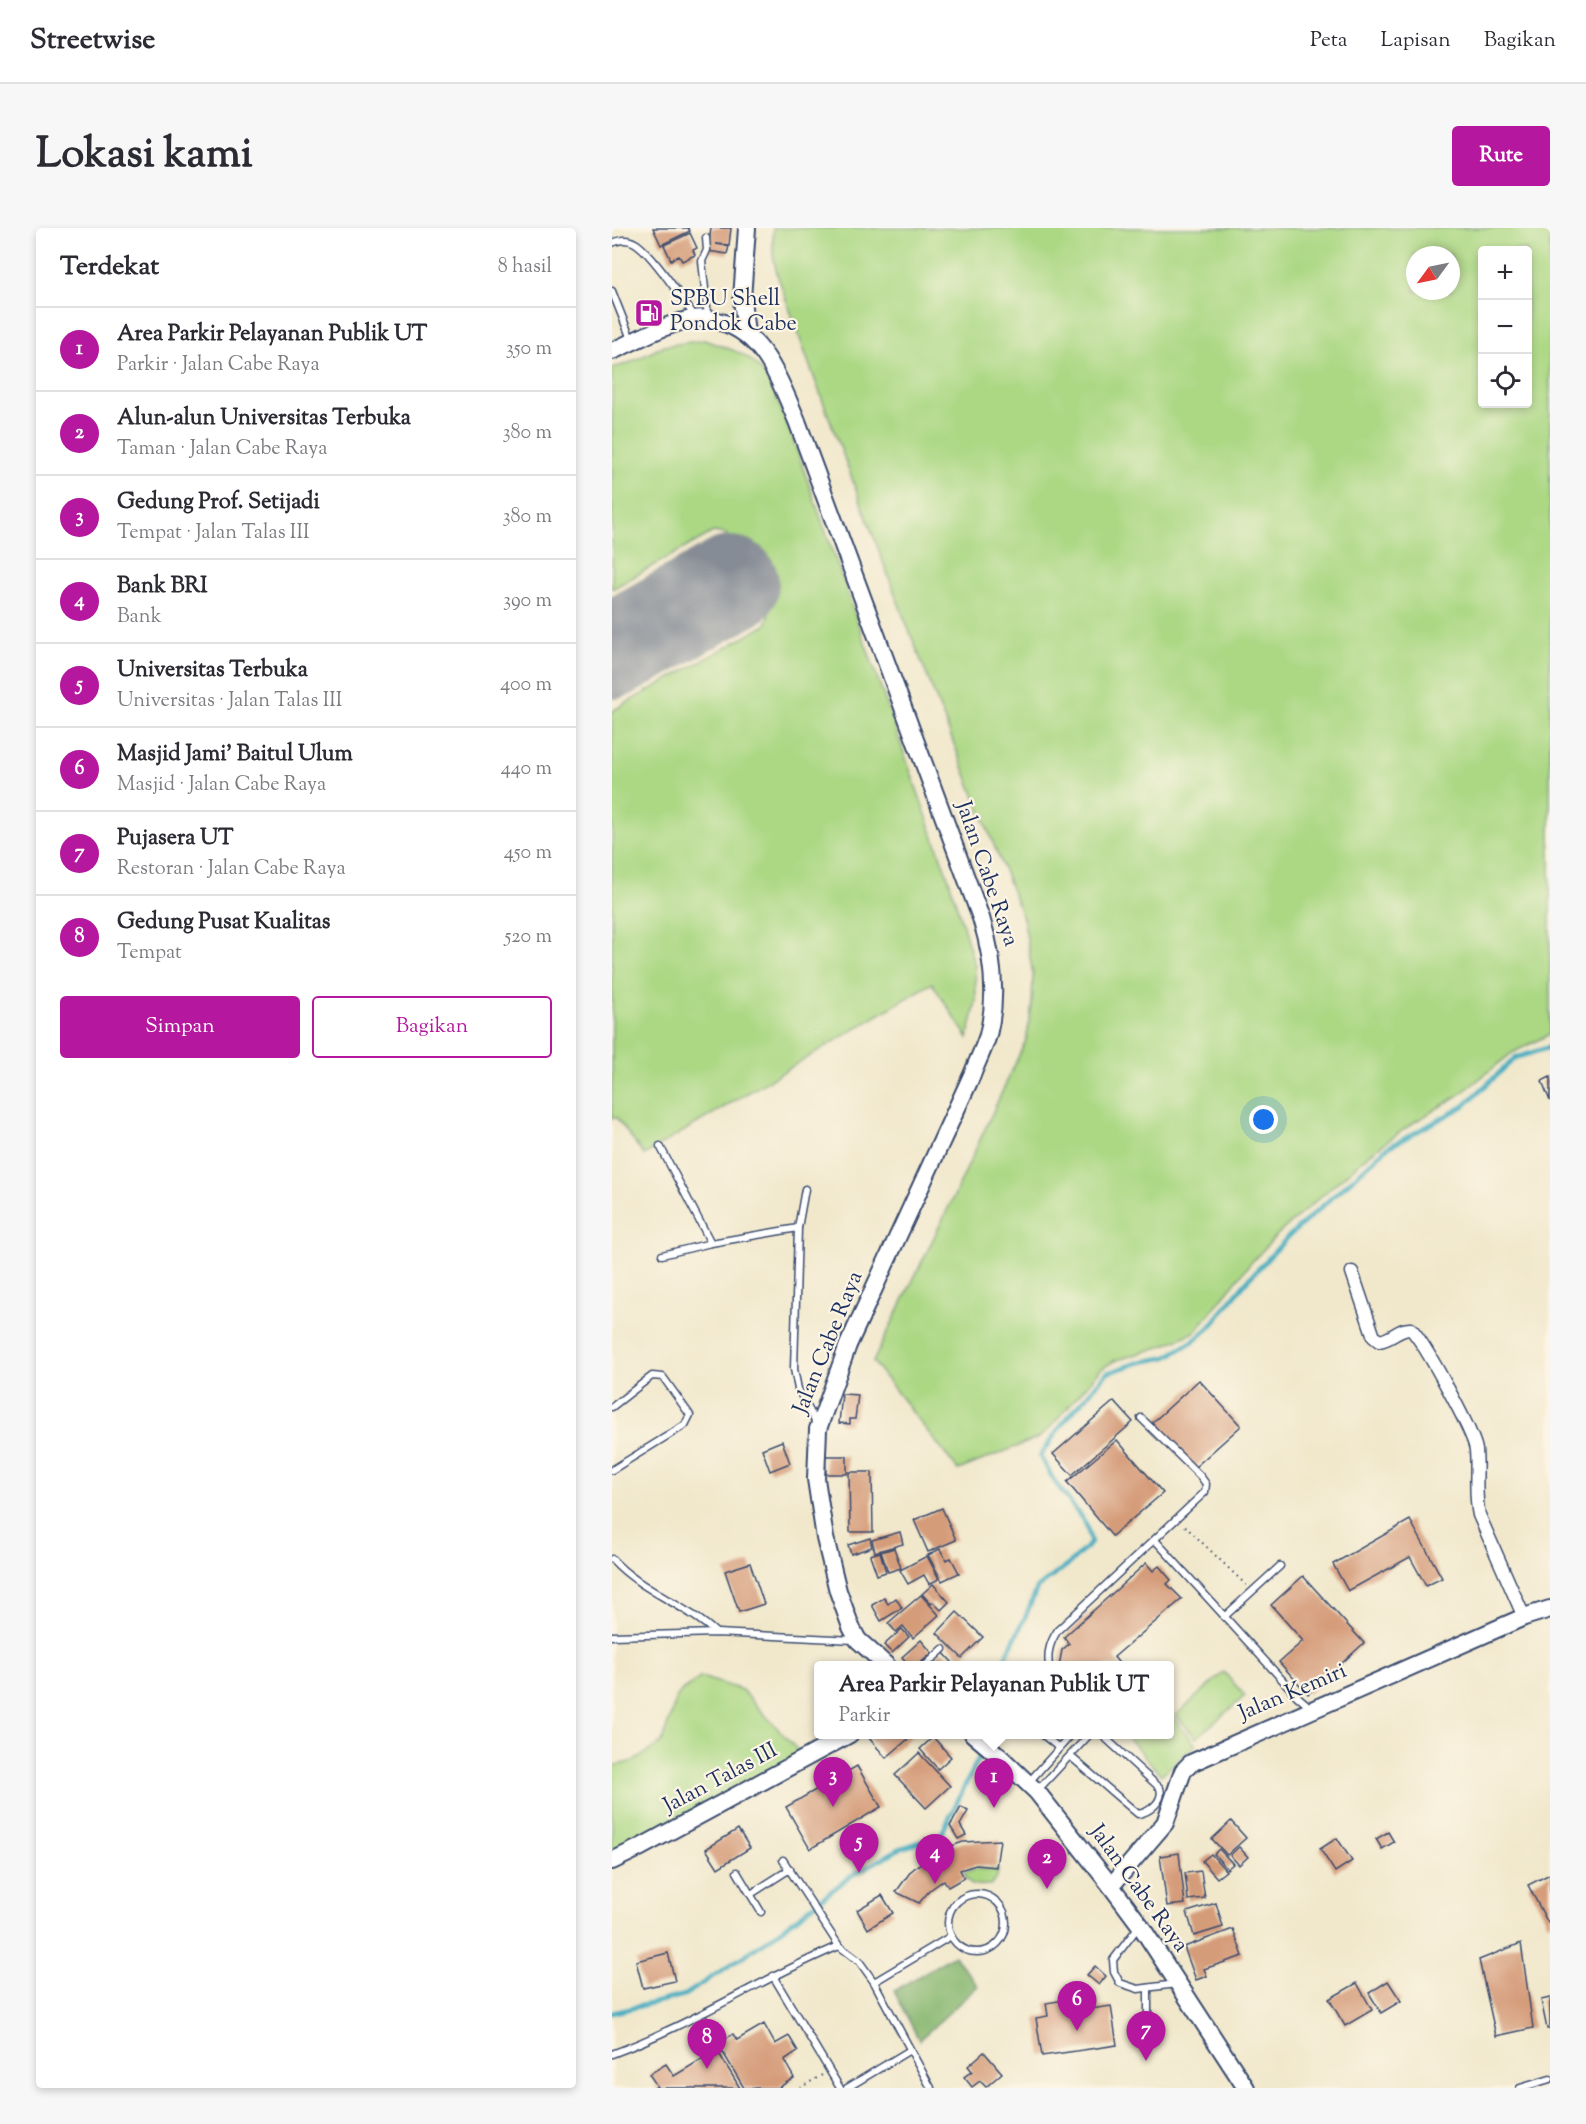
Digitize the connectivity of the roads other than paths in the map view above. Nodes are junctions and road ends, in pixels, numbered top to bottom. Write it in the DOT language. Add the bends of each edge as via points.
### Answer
graph roads {
  1 [pos="747,228"];
  2 [pos="706,238"];
  3 [pos="612,243"];
  4 [pos="612,291"];
  5 [pos="742,300"];
  6 [pos="702,318"];
  7 [pos="730,324"];
  8 [pos="746,334"];
  9 [pos="632,343"];
  10 [pos="612,351"];
  11 [pos="660,1146"];
  12 [pos="806,1189"];
  13 [pos="798,1228"];
  14 [pos="711,1243"];
  15 [pos="662,1255"];
  16 [pos="1352,1272"];
  17 [pos="612,1407"];
  18 [pos="1141,1418"];
  19 [pos="819,1429"];
  20 [pos="612,1470"];
  21 [pos="1155,1540"];
  22 [pos="612,1559"];
  23 [pos="1280,1566"];
  24 [pos="1550,1609"];
  25 [pos="1224,1617"];
  26 [pos="1524,1617"];
  27 [pos="717,1633"];
  28 [pos="612,1636"];
  29 [pos="858,1640"];
  30 [pos="943,1648"];
  31 [pos="882,1661"];
  32 [pos="929,1661"];
  33 [pos="1049,1661"];
  34 [pos="1313,1710"];
  35 [pos="841,1739"];
  36 [pos="978,1739"];
  37 [pos="1048,1739"];
  38 [pos="1067,1739"];
  39 [pos="1085,1739"];
  40 [pos="1106,1739"];
  41 [pos="1059,1748"];
  42 [pos="1070,1756"];
  43 [pos="1032,1787"];
  44 [pos="783,1860"];
  45 [pos="612,1861"];
  46 [pos="790,1869"];
  47 [pos="737,1872"];
  48 [pos="1111,1886"];
  49 [pos="751,1894"];
  50 [pos="761,1912"];
  51 [pos="1140,1925"];
  52 [pos="951,1936"];
  53 [pos="839,1946"];
  54 [pos="773,1976"];
  55 [pos="874,1982"];
  56 [pos="1179,1984"];
  57 [pos="1148,1988"];
  58 [pos="1148,2045"];
  59 [pos="910,2050"];
  60 [pos="612,2054"];
  61 [pos="1550,2079"];
  62 [pos="860,2080"];
  63 [pos="840,2088"];
  64 [pos="847,2088"];
  65 [pos="865,2088"];
  66 [pos="931,2088"];
  67 [pos="1246,2088"];
  68 [pos="1520,2088"];
  1 -- 5 [label="main road"];
  2 -- 6 [label="lane"];
  3 -- 6 [label="lane" via="622,239 635,243"];
  4 -- 9 [label="lane"];
  5 -- 7 [label="main road"];
  5 -- 8 [label="main road"];
  6 -- 7 [label="main road, Jalan Cabe Raya"];
  6 -- 9 [label="main road" via="682,321"];
  7 -- 8 [label="main road, Jalan Cabe Raya"];
  8 -- 19 [label="main road, Jalan Cabe Raya" via="775,371 797,421 981,918 993,966 994,999 987,1035 848,1345"];
  9 -- 10 [label="main road"];
  11 -- 14 [label="lane"];
  12 -- 13 [label="lane"];
  13 -- 14 [label="lane"];
  13 -- 19 [label="lane" via="794,1369 798,1389"];
  14 -- 15 [label="lane"];
  16 -- 26 [label="street" via="1374,1337 1383,1341 1411,1329 1468,1427 1476,1450 1479,1515"];
  17 -- 20 [label="lane" via="658,1375 690,1415 685,1425"];
  18 -- 21 [label="lane" via="1206,1484 1205,1492"];
  19 -- 29 [label="main road, Jalan Cabe Raya" via="816,1479 825,1538 838,1591"];
  21 -- 25 [label="lane"];
  21 -- 33 [label="lane" via="1058,1630 1051,1641"];
  22 -- 27 [label="lane" via="640,1583"];
  23 -- 25 [label="lane"];
  24 -- 26 [label="main road, Jalan Kemiri"];
  25 -- 34 [label="lane"];
  26 -- 34 [label="main road, Jalan Kemiri"];
  27 -- 28 [label="lane"];
  27 -- 29 [label="lane"];
  29 -- 31 [label="main road, Jalan Cabe Raya"];
  30 -- 32 [label="lane"];
  34 -- 48 [label="main road, Jalan Kemiri" via="1191,1762 1165,1823"];
  35 -- 45 [label="main road, Jalan Talas III"];
  36 -- 43 [label="main road, Jalan Cabe Raya"];
  37 -- 41 [label="lane"];
  38 -- 41 [label="lane"];
  39 -- 42 [label="lane"];
  40 -- 42 [label="lane" via="1160,1788 1160,1799 1149,1811 1138,1814"];
  41 -- 43 [label="lane"];
  42 -- 43 [label="lane"];
  43 -- 48 [label="main road, Jalan Cabe Raya"];
  44 -- 46 [label="lane"];
  46 -- 49 [label="lane"];
  46 -- 53 [label="lane"];
  47 -- 49 [label="lane"];
  48 -- 51 [label="main road, Jalan Cabe Raya"];
  49 -- 50 [label="lane"];
  51 -- 56 [label="main road, Jalan Cabe Raya"];
  51 -- 57 [label="lane" via="1113,1960 1114,1972 1126,1986"];
  52 -- 52 [label="lane" via="948,1917 957,1901 965,1896 983,1894 1003,1908 1004,1936 989,1950 966,1950"];
  52 -- 55 [label="lane"];
  53 -- 54 [label="lane"];
  53 -- 55 [label="lane" via="859,1961"];
  54 -- 60 [label="lane" via="706,2012"];
  54 -- 63 [label="lane"];
  55 -- 59 [label="lane"];
  56 -- 57 [label="lane"];
  56 -- 67 [label="main road, Jalan Cabe Raya"];
  57 -- 58 [label="lane"];
  59 -- 62 [label="lane"];
  59 -- 66 [label="lane"];
  61 -- 68 [label="lane"];
  62 -- 64 [label="lane"];
  62 -- 65 [label="lane"];
}
